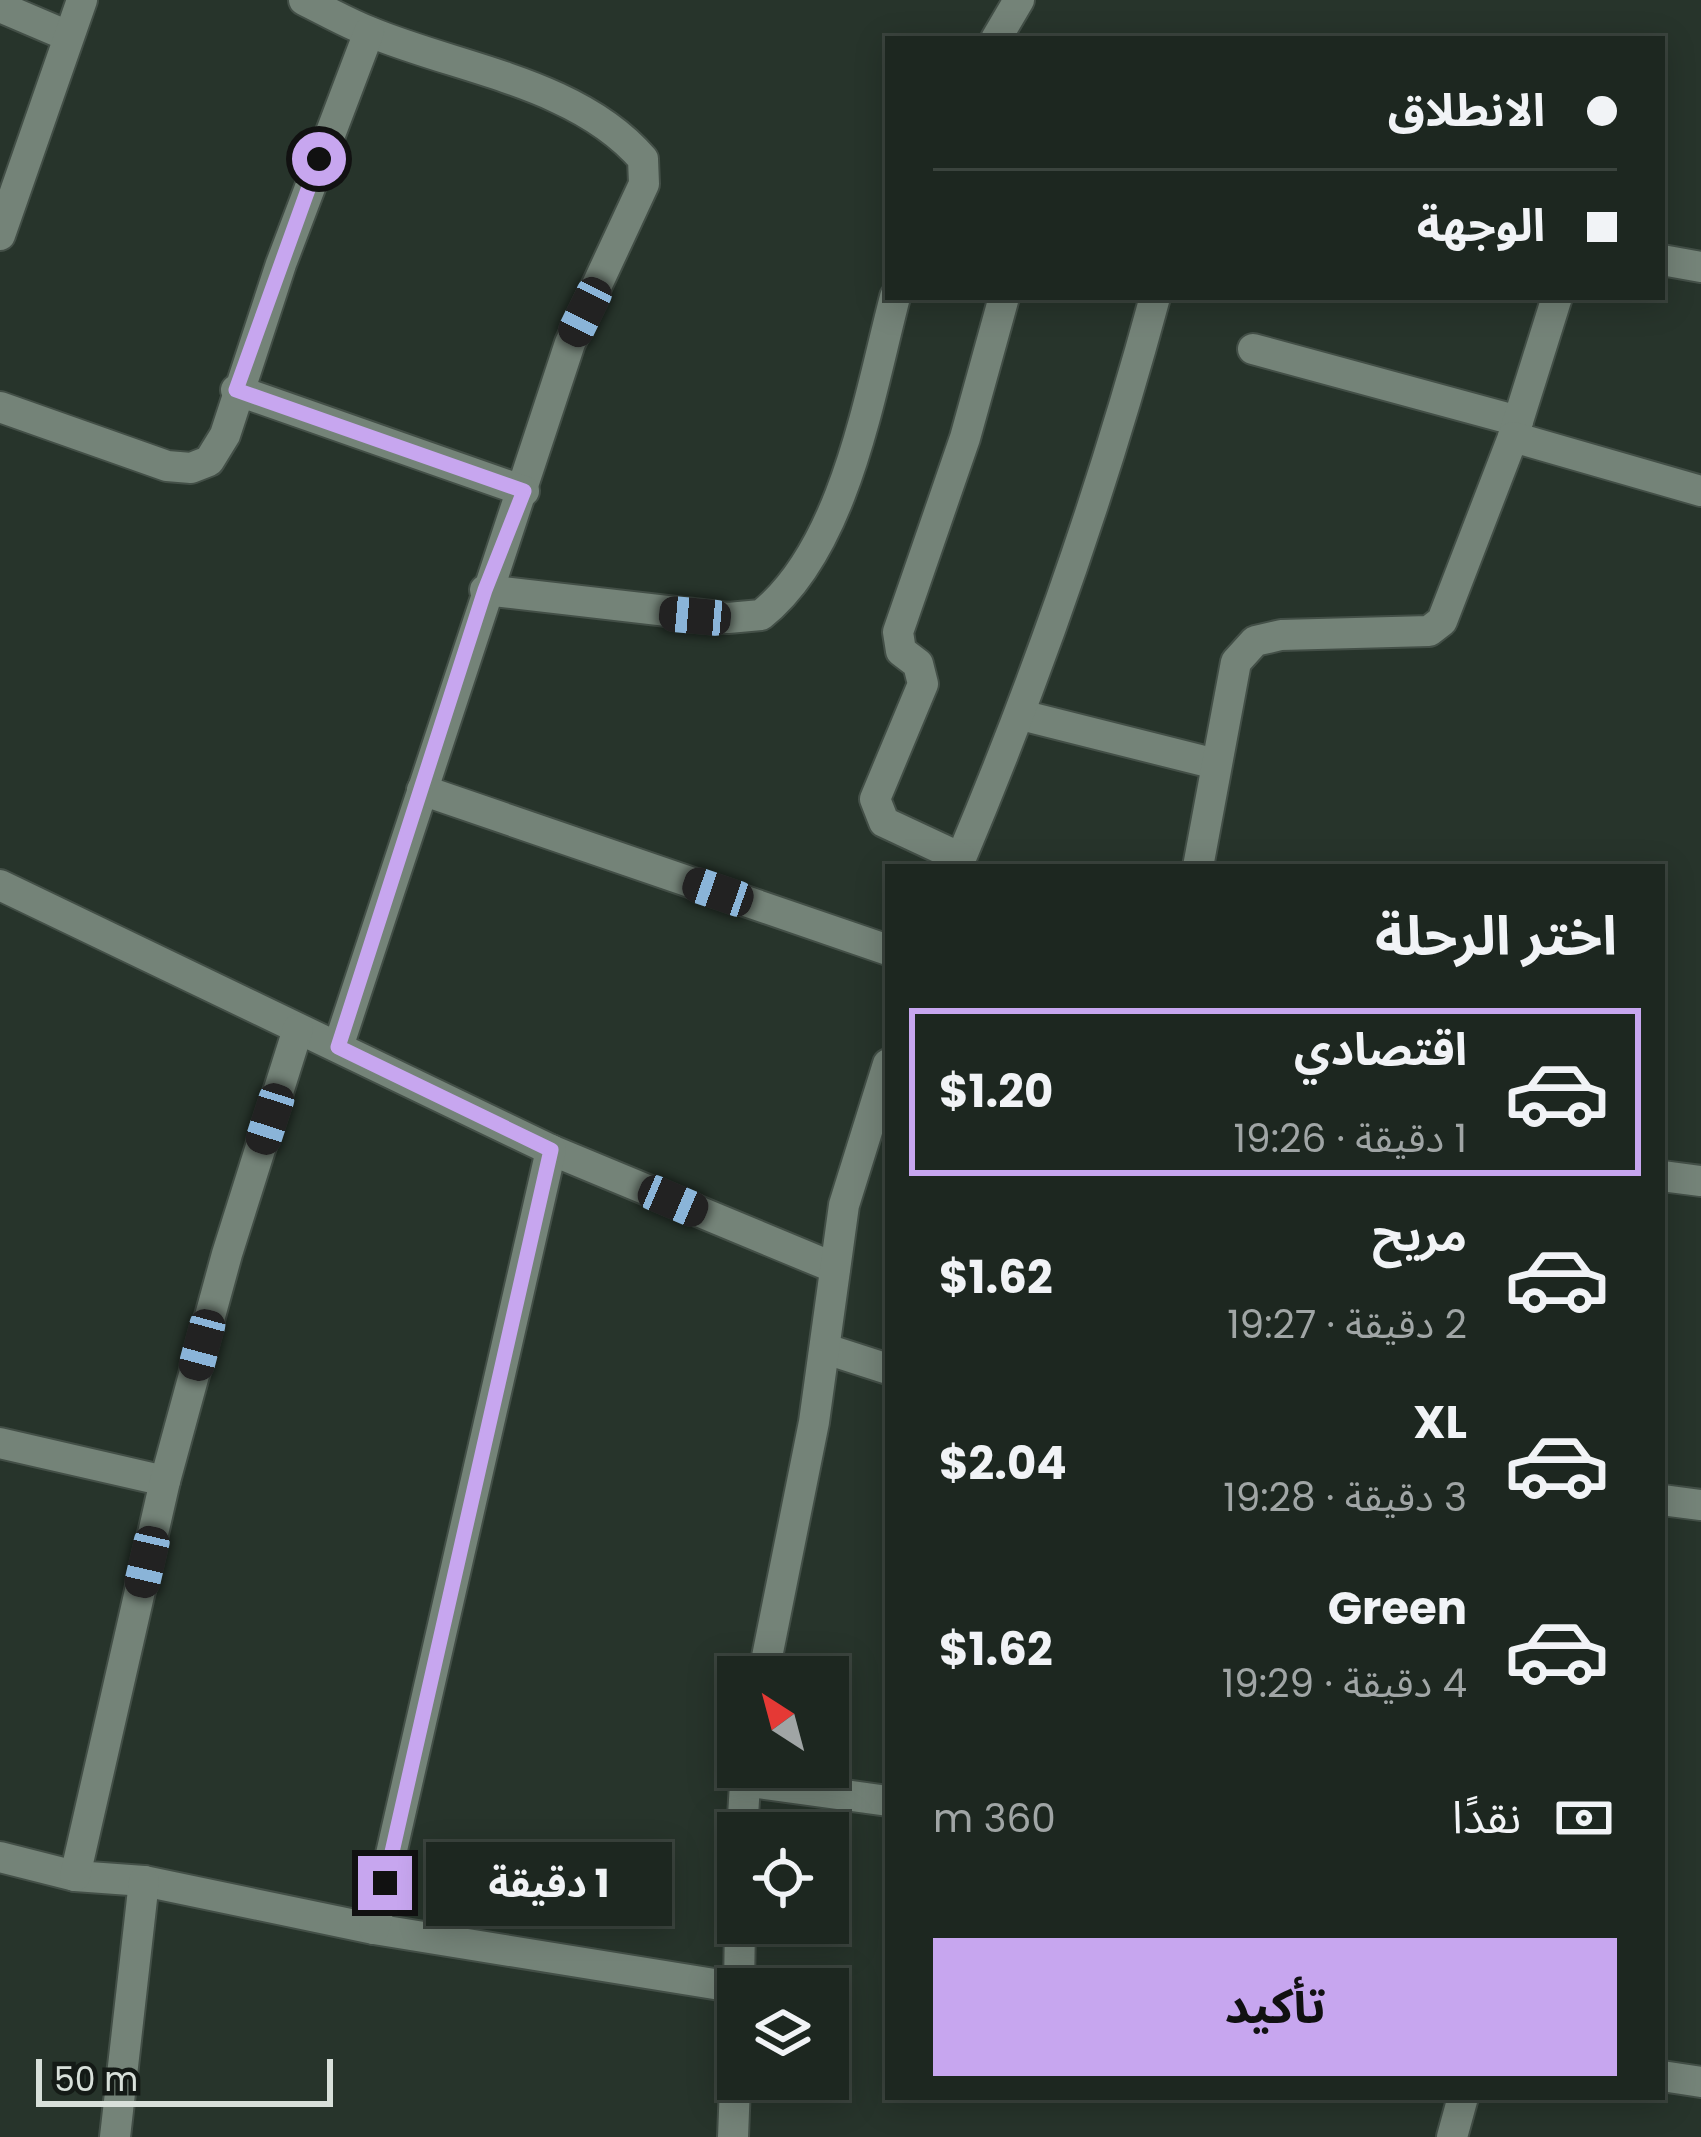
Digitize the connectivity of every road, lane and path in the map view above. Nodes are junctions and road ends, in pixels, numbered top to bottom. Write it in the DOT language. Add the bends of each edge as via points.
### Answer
graph roads {
  1 [pos="82,0"];
  2 [pos="304,0"];
  3 [pos="1019,0"];
  4 [pos="0,7"];
  5 [pos="369,32"];
  6 [pos="68,36"];
  7 [pos="998,36"];
  8 [pos="0,235"];
  9 [pos="1665,261"];
  10 [pos="1701,267"];
  11 [pos="895,300"];
  12 [pos="1003,300"];
  13 [pos="1154,300"];
  14 [pos="1556,300"];
  15 [pos="1253,349"];
  16 [pos="236,390"];
  17 [pos="0,407"];
  18 [pos="1515,429"];
  19 [pos="524,491"];
  20 [pos="1701,491"];
  21 [pos="485,590"];
  22 [pos="1022,715"];
  23 [pos="1216,764"];
  24 [pos="422,790"];
  25 [pos="960,862"];
  26 [pos="1199,864"];
  27 [pos="0,885"];
  28 [pos="885,949"];
  29 [pos="298,1029"];
  30 [pos="338,1047"];
  31 [pos="885,1082"];
  32 [pos="551,1150"];
  33 [pos="874,1150"];
  34 [pos="1665,1176"];
  35 [pos="1701,1181"];
  36 [pos="835,1268"];
  37 [pos="826,1349"];
  38 [pos="885,1368"];
  39 [pos="0,1443"];
  40 [pos="165,1481"];
  41 [pos="1665,1500"];
  42 [pos="1701,1505"];
  43 [pos="767,1656"];
  44 [pos="819,1788"];
  45 [pos="885,1800"];
  46 [pos="0,1857"];
  47 [pos="75,1876"];
  48 [pos="143,1881"];
  49 [pos="374,1929"];
  50 [pos="717,1984"];
  51 [pos="1665,2076"];
  52 [pos="1701,2082"];
  53 [pos="734,2100"];
  54 [pos="1462,2100"];
  55 [pos="115,2137"];
  56 [pos="733,2137"];
  57 [pos="1452,2137"];
  1 -- 6 [label="street"];
  2 -- 5 [label="street"];
  3 -- 7 [label="street"];
  4 -- 6 [label="street"];
  5 -- 16 [label="street"];
  5 -- 19 [label="street" via="565,102 604,121 643,159 644,184 569,343"];
  6 -- 8 [label="street"];
  9 -- 10 [label="street"];
  11 -- 21 [label="street" via="855,452 820,537 761,615 689,615"];
  12 -- 25 [label="street" via="898,632 923,684 875,799 884,822"];
  13 -- 22 [label="street" via="1114,448"];
  14 -- 18 [label="street"];
  15 -- 18 [label="street"];
  16 -- 17 [label="street" via="225,435 209,460 191,468"];
  16 -- 19 [label="street"];
  18 -- 20 [label="street"];
  18 -- 23 [label="street" via="1442,621 1429,631 1255,641 1236,662"];
  19 -- 21 [label="street"];
  21 -- 24 [label="street"];
  22 -- 23 [label="street"];
  22 -- 25 [label="street"];
  23 -- 26 [label="street"];
  24 -- 28 [label="street"];
  24 -- 30 [label="street"];
  27 -- 29 [label="street"];
  29 -- 30 [label="street"];
  29 -- 40 [label="street"];
  30 -- 32 [label="street"];
  31 -- 33 [label="street"];
  32 -- 36 [label="street"];
  32 -- 49 [label="street"];
  33 -- 36 [label="street" via="844,1204"];
  34 -- 35 [label="street"];
  36 -- 37 [label="street"];
  37 -- 38 [label="street"];
  37 -- 43 [label="street"];
  39 -- 40 [label="street"];
  40 -- 47 [label="street"];
  41 -- 42 [label="street"];
  44 -- 45 [label="street"];
  46 -- 47 [label="street"];
  47 -- 48 [label="street"];
  48 -- 49 [label="street"];
  48 -- 55 [label="street"];
  49 -- 50 [label="street"];
  51 -- 52 [label="street"];
  53 -- 56 [label="street"];
  54 -- 57 [label="street"];
}
